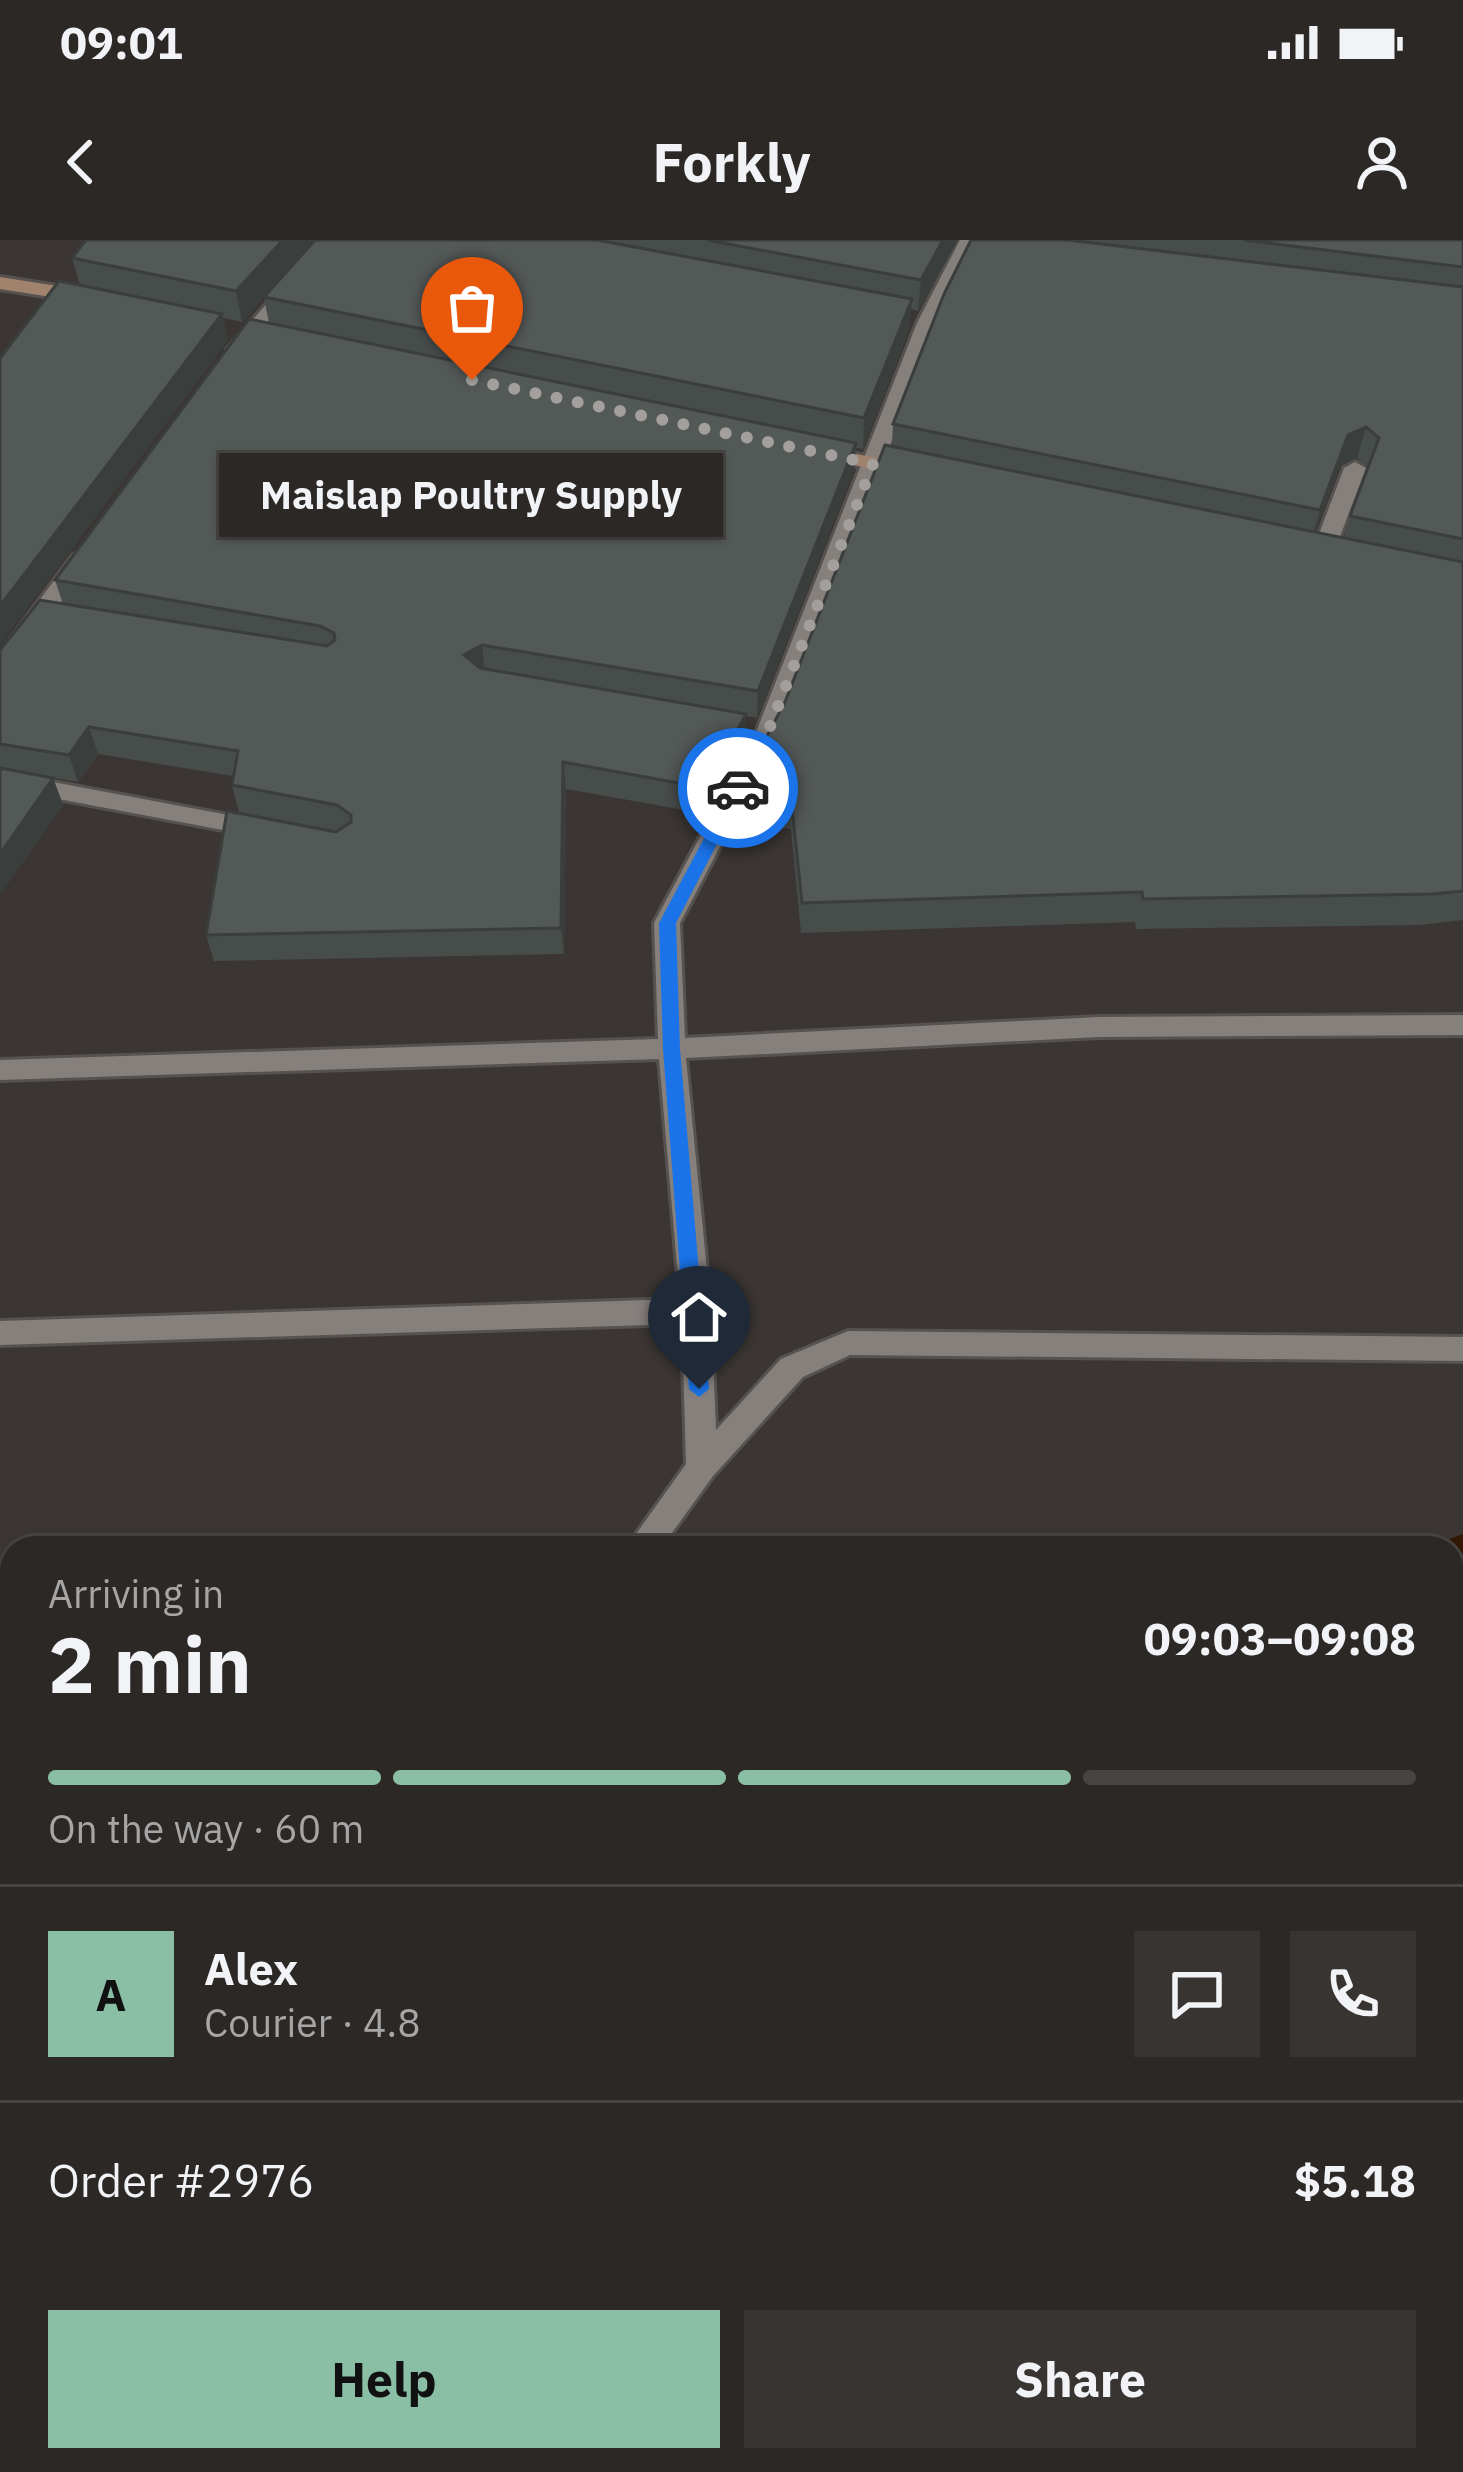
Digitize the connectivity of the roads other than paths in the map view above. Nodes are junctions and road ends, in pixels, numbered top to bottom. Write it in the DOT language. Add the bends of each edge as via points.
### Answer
graph roads {
  1 [pos="333,240"];
  2 [pos="975,247"];
  3 [pos="0,283"];
  4 [pos="103,301"];
  5 [pos="239,331"];
  6 [pos="272,338"];
  7 [pos="221,370"];
  8 [pos="803,449"];
  9 [pos="873,464"];
  10 [pos="1355,468"];
  11 [pos="940,477"];
  12 [pos="97,539"];
  13 [pos="1311,553"];
  14 [pos="1346,560"];
  15 [pos="0,669"];
  16 [pos="0,780"];
  17 [pos="296,836"];
  18 [pos="1463,1025"];
  19 [pos="671,1049"];
  20 [pos="0,1070"];
  21 [pos="696,1311"];
  22 [pos="0,1333"];
  23 [pos="1463,1349"];
  24 [pos="702,1467"];
  25 [pos="651,1536"];
  1 -- 5 [label="street"];
  2 -- 9 [label="street" via="916,321"];
  3 -- 4 [label="main road"];
  5 -- 6 [label="main road"];
  5 -- 7 [label="street"];
  8 -- 9 [label="main road"];
  9 -- 11 [label="main road"];
  9 -- 19 [label="street" via="668,923"];
  10 -- 13 [label="street"];
  12 -- 15 [label="street" via="53,616"];
  13 -- 14 [label="main road"];
  16 -- 17 [label="street"];
  18 -- 19 [label="street" via="1099,1028"];
  19 -- 20 [label="street"];
  19 -- 21 [label="street"];
  21 -- 22 [label="street"];
  21 -- 24 [label="street"];
  23 -- 24 [label="street" via="848,1343 792,1368"];
  24 -- 25 [label="street"];
}
